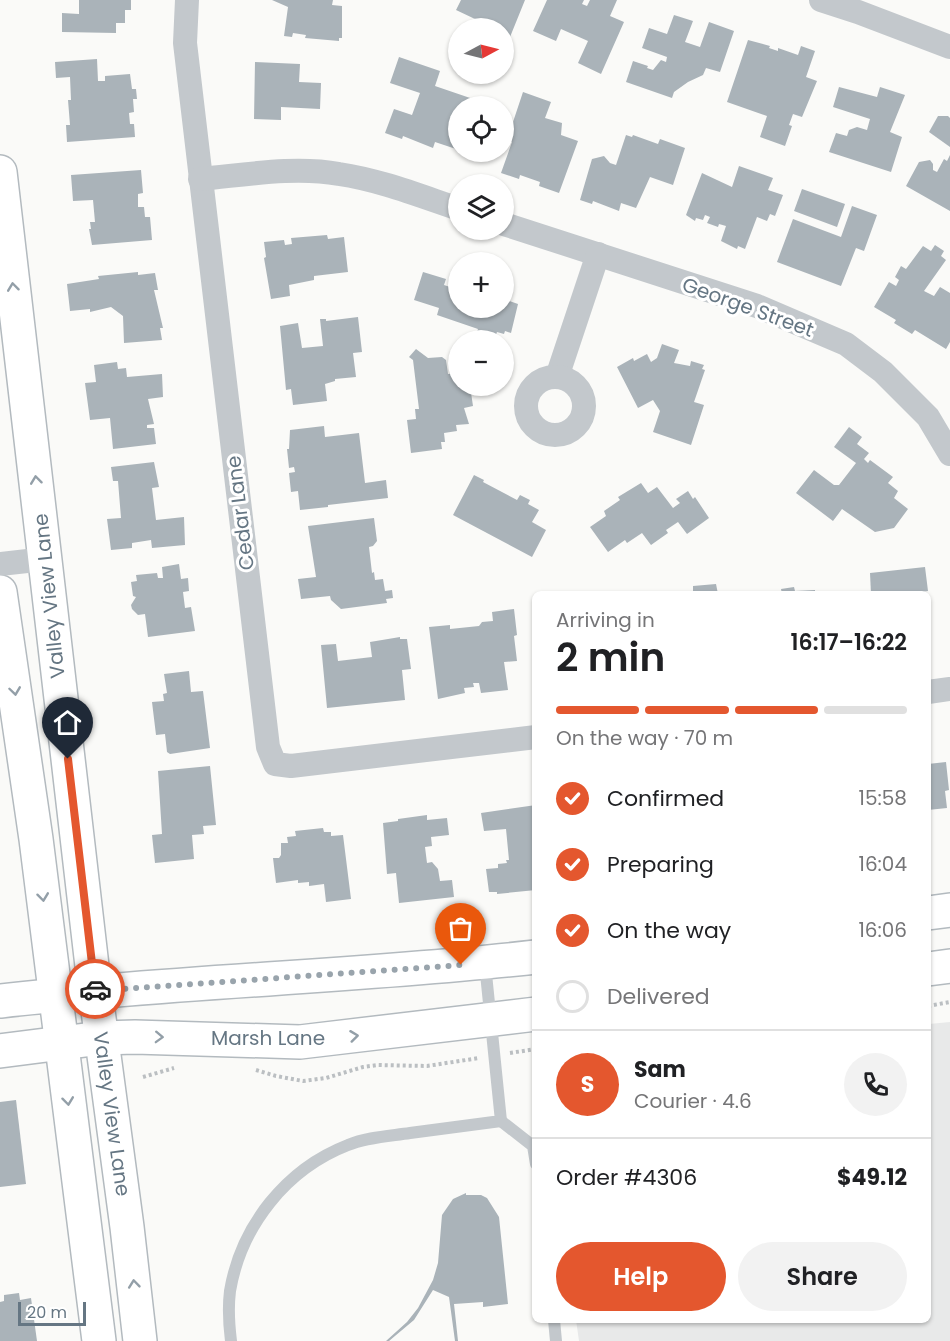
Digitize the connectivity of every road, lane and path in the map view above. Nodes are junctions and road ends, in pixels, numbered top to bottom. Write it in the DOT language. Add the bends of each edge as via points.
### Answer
graph roads {
  1 [pos="187,0"];
  2 [pos="821,0"];
  3 [pos="950,47"];
  4 [pos="0,172"];
  5 [pos="200,178"];
  6 [pos="448,205"];
  7 [pos="514,227"];
  8 [pos="598,254"];
  9 [pos="557,377"];
  10 [pos="950,454"];
  11 [pos="45,559"];
  12 [pos="0,564"];
  13 [pos="0,592"];
  14 [pos="950,689"];
  15 [pos="931,692"];
  16 [pos="532,738"];
  17 [pos="950,910"];
  18 [pos="931,913"];
  19 [pos="532,957"];
  20 [pos="484,963"];
  21 [pos="950,966"];
  22 [pos="931,969"];
  23 [pos="95,991"];
  24 [pos="55,995"];
  25 [pos="0,1001"];
  26 [pos="950,1002"];
  27 [pos="931,1005"];
  28 [pos="532,1015"];
  29 [pos="491,1020"];
  30 [pos="101,1038"];
  31 [pos="61,1043"];
  32 [pos="0,1051"];
  33 [pos="501,1121"];
  34 [pos="532,1145"];
  35 [pos="554,1323"];
  36 [pos="99,1341"];
  37 [pos="140,1341"];
  38 [pos="231,1341"];
  39 [pos="556,1341"];
  1 -- 5 [label="street, Cedar Lane" via="185,43"];
  2 -- 3 [label="street"];
  11 -- 4 [label="main road, Valley View Lane, one-way"];
  5 -- 6 [label="street" via="338,173"];
  5 -- 16 [label="street, Cedar Lane" via="268,747 274,764 291,766"];
  7 -- 8 [label="street, George Street"];
  8 -- 9 [label="street"];
  8 -- 10 [label="street, George Street" via="757,306 846,344 884,372 928,417"];
  11 -- 12 [label="street"];
  11 -- 23 [label="main road, Valley View Lane"];
  13 -- 24 [label="main road, Valley View Lane, one-way"];
  14 -- 15 [label="street"];
  17 -- 18 [label="main road"];
  19 -- 20 [label="main road"];
  20 -- 23 [label="main road"];
  20 -- 29 [label="lane"];
  21 -- 22 [label="main road"];
  23 -- 24 [label="main road"];
  23 -- 30 [label="main road, Valley View Lane"];
  24 -- 25 [label="main road"];
  24 -- 31 [label="main road, Valley View Lane"];
  26 -- 27 [label="path"];
  28 -- 29 [label="main road, Marsh Lane"];
  30 -- 29 [label="main road, Marsh Lane, one-way" via="300,1042"];
  29 -- 33 [label="lane"];
  30 -- 31 [label="main road, Marsh Lane"];
  37 -- 30 [label="main road, Valley View Lane, one-way"];
  31 -- 32 [label="main road, Marsh Lane"];
  31 -- 36 [label="main road, Valley View Lane, one-way"];
  33 -- 34 [label="lane"];
  33 -- 38 [label="lane" via="349,1144 319,1159 283,1186 254,1223 239,1255 230,1292"];
  35 -- 39 [label="lane"];
}
